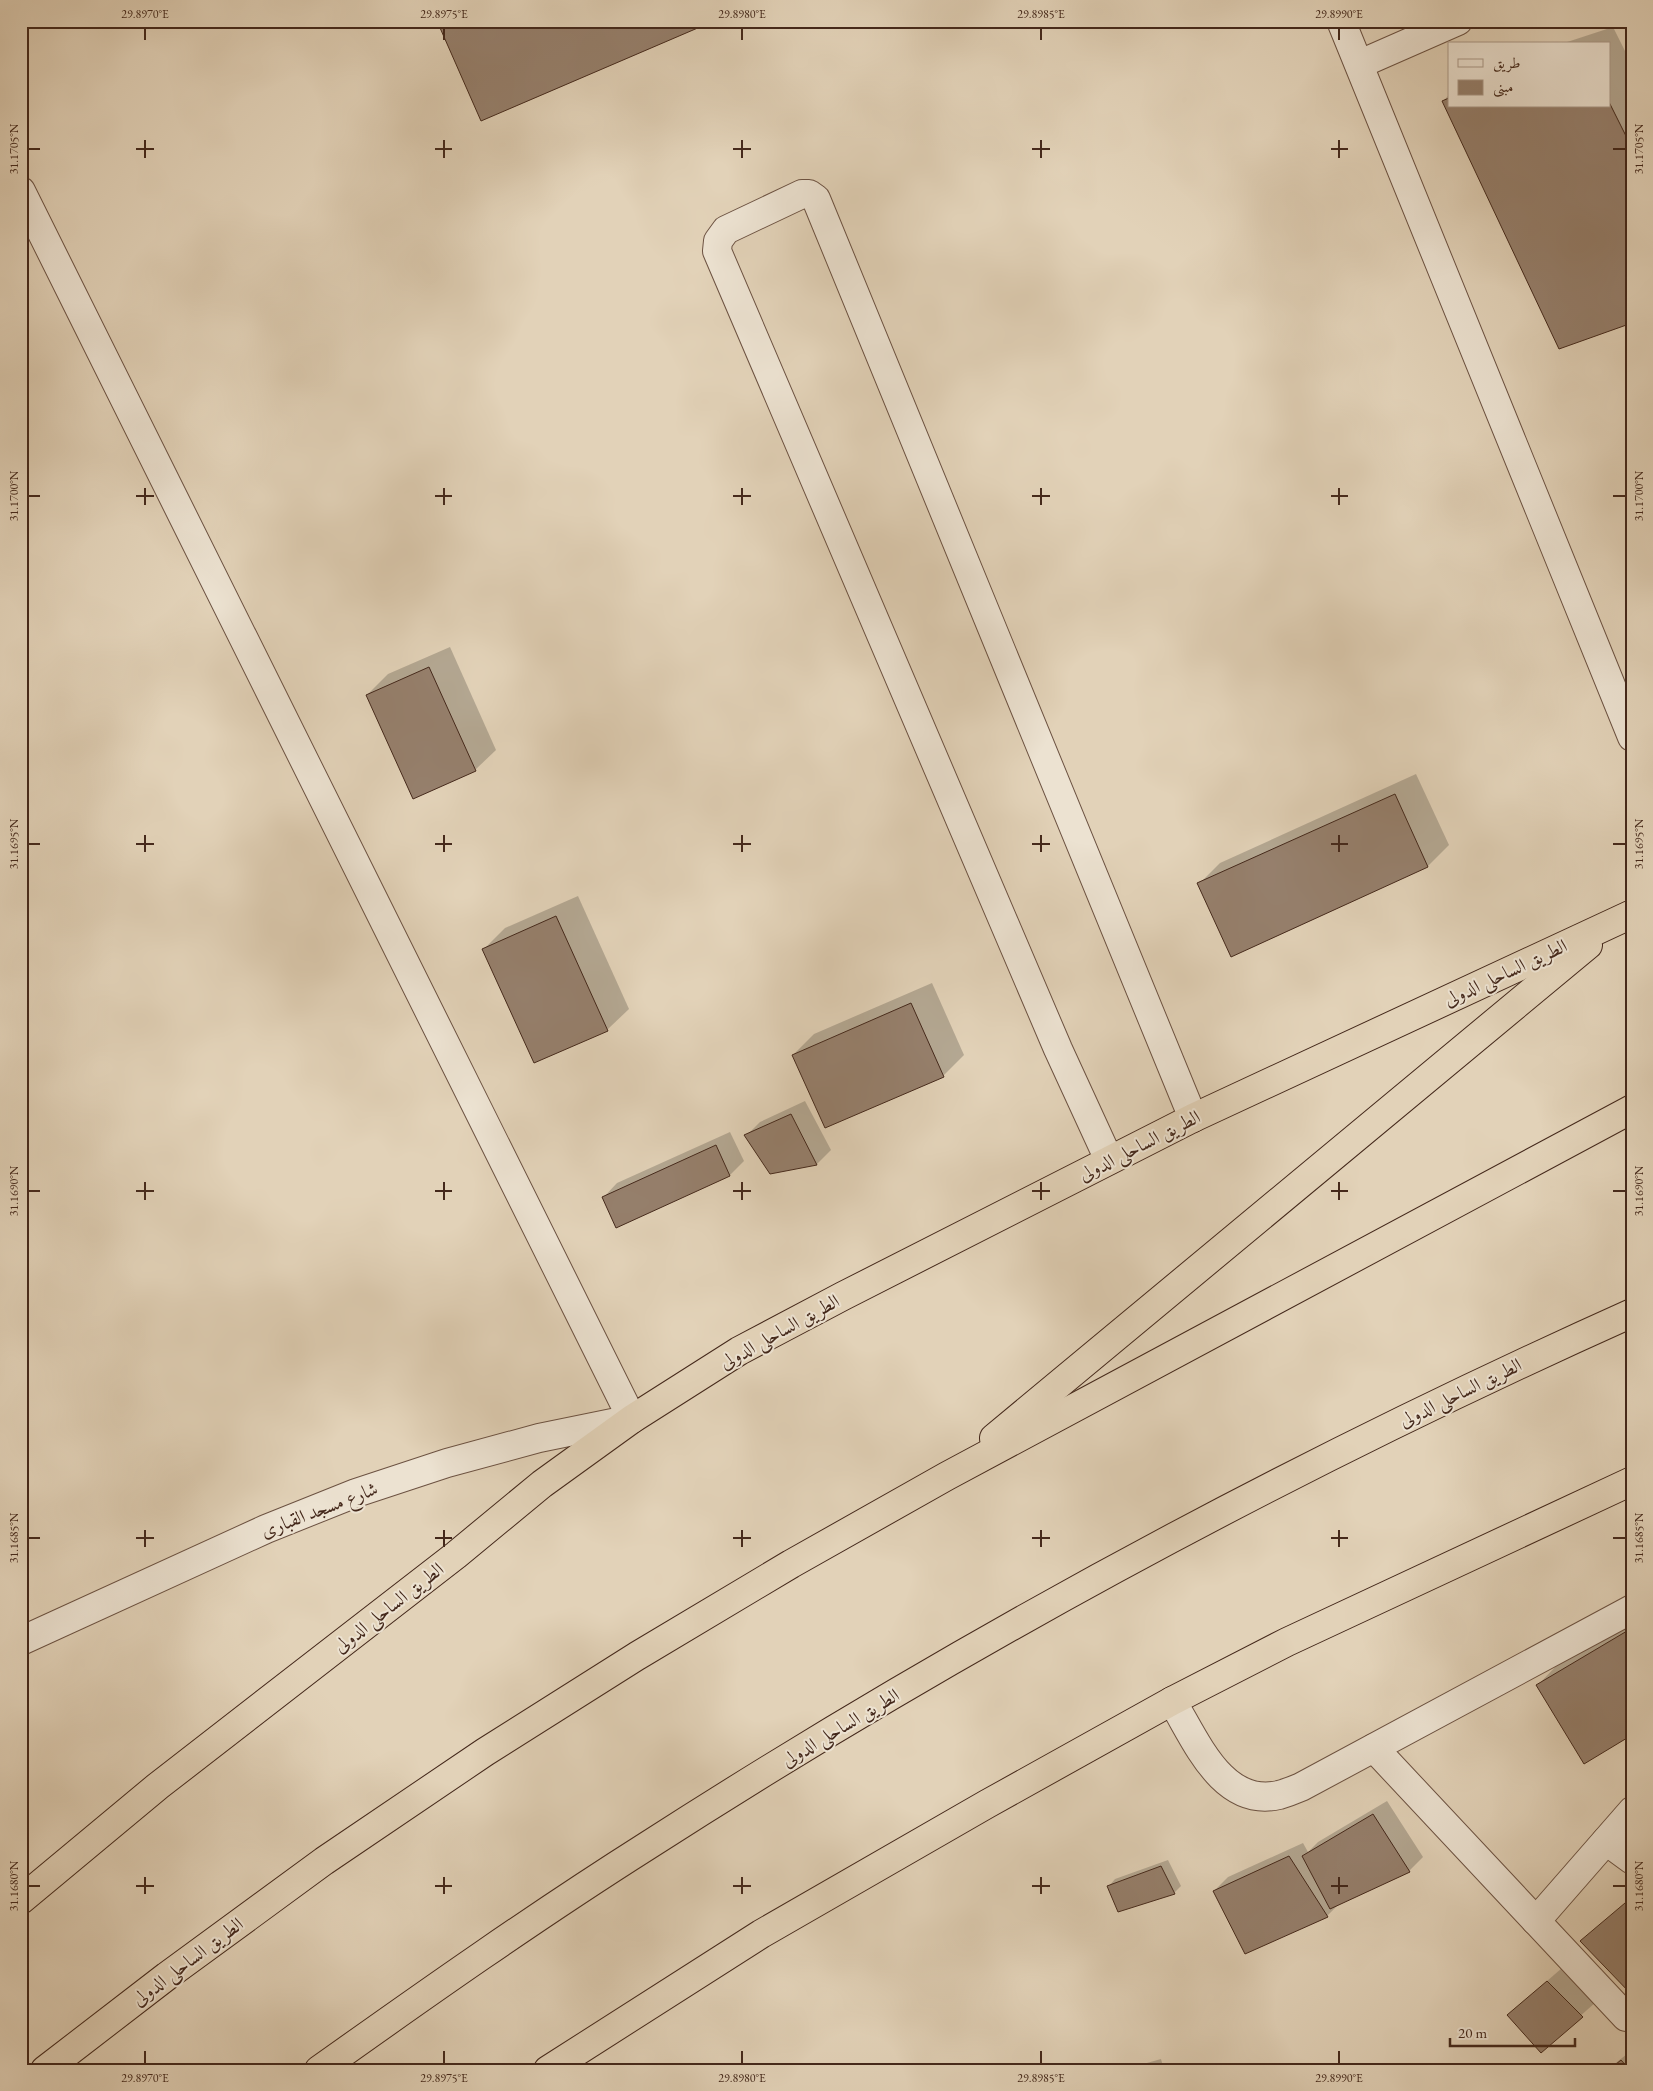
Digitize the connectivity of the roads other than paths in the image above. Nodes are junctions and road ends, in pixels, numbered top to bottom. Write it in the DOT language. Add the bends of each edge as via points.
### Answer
graph roads {
  1 [pos="1341,21"];
  2 [pos="1458,21"];
  3 [pos="1360,64"];
  4 [pos="21,191"];
  5 [pos="1632,737"];
  6 [pos="1625,917"];
  7 [pos="1632,1109"];
  8 [pos="1192,1118"];
  9 [pos="1109,1160"];
  10 [pos="1632,1313"];
  11 [pos="632,1419"];
  12 [pos="947,1476"];
  13 [pos="1632,1480"];
  14 [pos="1632,1609"];
  15 [pos="21,1641"];
  16 [pos="1172,1702"];
  17 [pos="1374,1748"];
  18 [pos="1632,1811"];
  19 [pos="1606,1841"];
  20 [pos="1632,1860"];
  21 [pos="21,1900"];
  22 [pos="1536,1921"];
  23 [pos="1626,2017"];
  24 [pos="45,2070"];
  25 [pos="319,2070"];
  26 [pos="548,2070"];
  1 -- 3 [label="street"];
  2 -- 3 [label="street"];
  3 -- 5 [label="street"];
  4 -- 11 [label="street"];
  6 -- 8 [label="highway, الطريق الساحلى الدولى"];
  6 -- 12 [label="highway"];
  7 -- 12 [label="highway, الطريق الساحلى الدولى"];
  8 -- 9 [label="highway, الطريق الساحلى الدولى"];
  8 -- 9 [label="street" via="816,199 802,194 726,230 718,241 717,250 1058,1049"];
  9 -- 11 [label="highway, الطريق الساحلى الدولى" via="739,1351"];
  10 -- 25 [label="highway, الطريق الساحلى الدولى" via="1371,1436 1203,1521 1014,1624 828,1733 646,1847 466,1966"];
  11 -- 15 [label="street, شارع مسجد القبارى" via="539,1438 447,1463 356,1493 266,1529"];
  11 -- 21 [label="highway, الطريق الساحلى الدولى" via="542,1484 456,1555 158,1786"];
  12 -- 24 [label="highway, الطريق الساحلى الدولى" via="636,1656 485,1752 324,1861 166,1976"];
  13 -- 16 [label="highway" via="1287,1642"];
  14 -- 17 [label="street"];
  16 -- 17 [label="street" via="1215,1772 1233,1787 1255,1796 1278,1795 1301,1787"];
  16 -- 26 [label="highway" via="761,1934"];
  17 -- 22 [label="street"];
  18 -- 19 [label="street"];
  19 -- 20 [label="street"];
  19 -- 22 [label="street"];
  22 -- 23 [label="street"];
}
